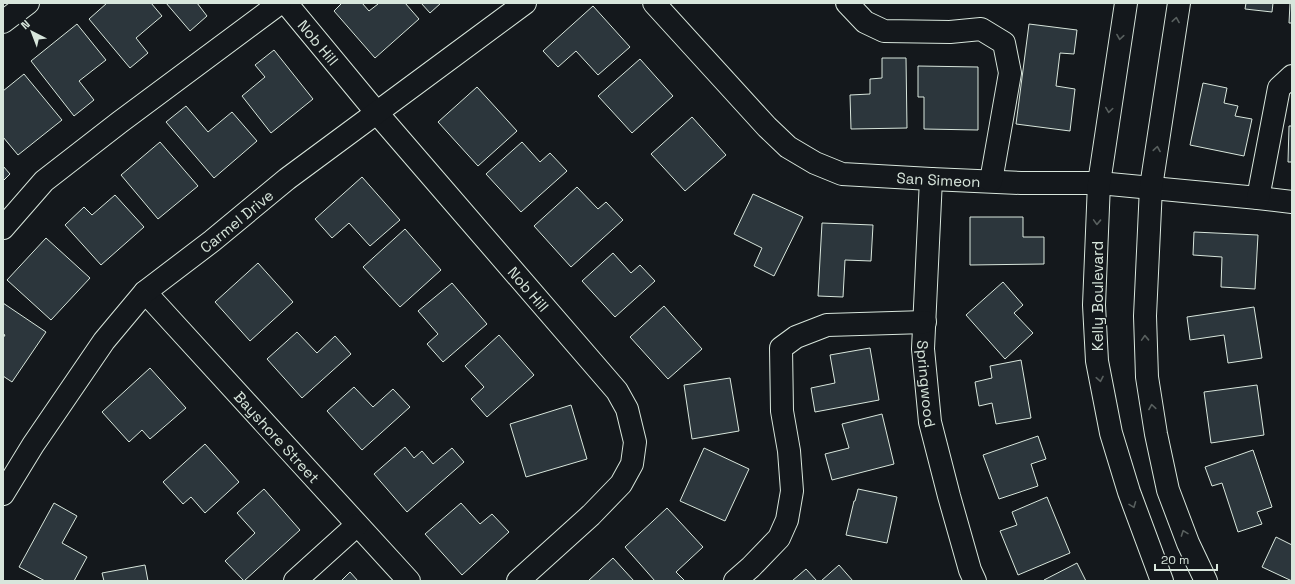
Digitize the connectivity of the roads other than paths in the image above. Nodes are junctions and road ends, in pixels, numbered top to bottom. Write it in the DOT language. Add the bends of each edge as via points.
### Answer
graph roads {
  1 [pos="28,3"];
  2 [pos="280,3"];
  3 [pos="286,3"];
  4 [pos="525,3"];
  5 [pos="654,3"];
  6 [pos="847,3"];
  7 [pos="1126,3"];
  8 [pos="1179,3"];
  9 [pos="3,22"];
  10 [pos="1292,76"];
  11 [pos="377,113"];
  12 [pos="930,179"];
  13 [pos="991,182"];
  14 [pos="1099,183"];
  15 [pos="1151,187"];
  16 [pos="1258,198"];
  17 [pos="1292,202"];
  18 [pos="3,228"];
  19 [pos="145,292"];
  20 [pos="924,322"];
  21 [pos="3,494"];
  22 [pos="357,525"];
  23 [pos="968,577"];
  24 [pos="295,581"];
  25 [pos="409,581"];
  26 [pos="518,581"];
  27 [pos="735,581"];
  28 [pos="1162,581"];
  29 [pos="1206,581"];
  1 -- 9 [label="street"];
  2 -- 18 [label="street" via="44,181"];
  3 -- 11 [label="street, Nob Hill"];
  4 -- 11 [label="street, Carmel Drive"];
  5 -- 12 [label="street, San Simeon" via="788,147 815,163 842,174"];
  6 -- 13 [label="street" via="865,22 884,31 950,32 981,29 1004,43 1010,73"];
  7 -- 14 [label="street, Kelly Boulevard, one-way"];
  15 -- 8 [label="street, one-way"];
  10 -- 16 [label="street" via="1279,88"];
  11 -- 19 [label="street, Carmel Drive" via="287,179"];
  11 -- 26 [label="street, Nob Hill" via="617,391 626,409 635,442 632,464 621,484 591,515"];
  12 -- 13 [label="street, San Simeon"];
  12 -- 20 [label="street, Springwood"];
  13 -- 14 [label="street, San Simeon"];
  14 -- 15 [label="street, San Simeon"];
  14 -- 28 [label="street, Kelly Boulevard, one-way" via="1094,305 1097,361 1111,433 1129,492"];
  15 -- 16 [label="street, San Simeon"];
  29 -- 15 [label="street, one-way" via="1168,490 1147,377 1145,316"];
  16 -- 17 [label="street, San Simeon"];
  19 -- 21 [label="street, Carmel Drive" via="104,341"];
  19 -- 22 [label="street, Bayshore Street"];
  20 -- 23 [label="street, Springwood" via="923,349 930,422"];
  20 -- 27 [label="street" via="827,325 796,337 781,348 782,410 792,490 787,520 779,538"];
  22 -- 24 [label="street"];
  22 -- 25 [label="street, Bayshore Street"];
}
